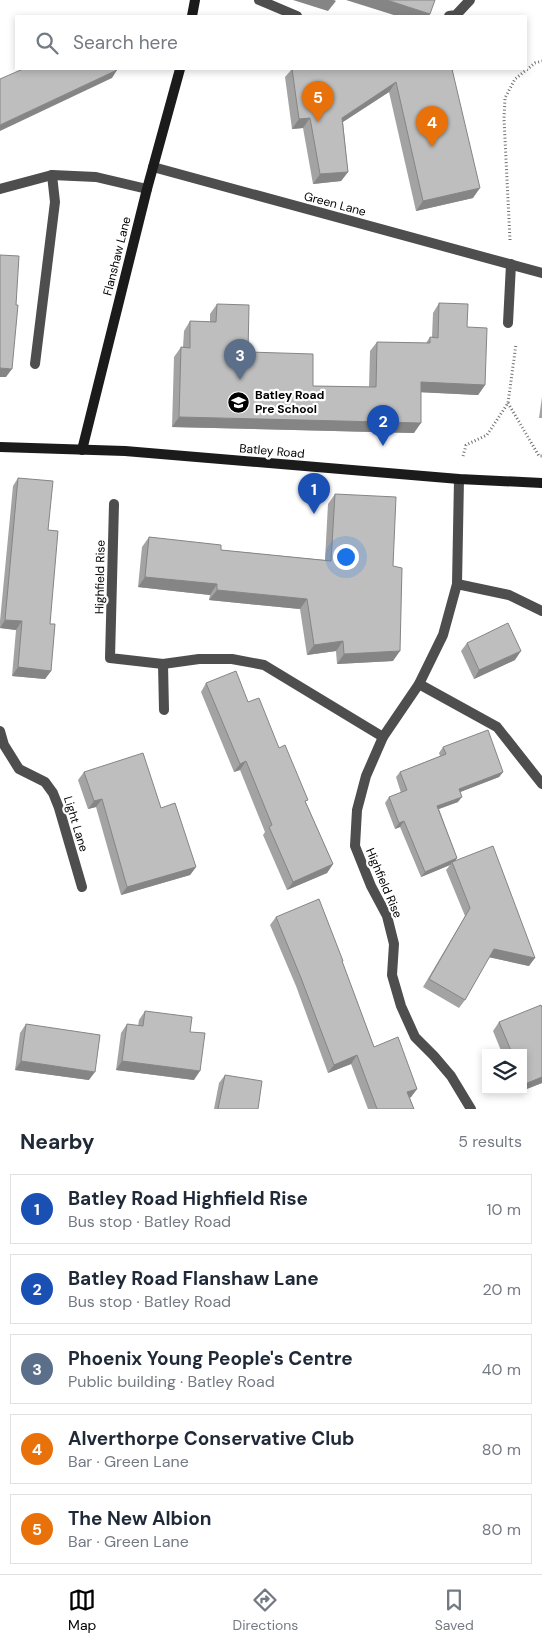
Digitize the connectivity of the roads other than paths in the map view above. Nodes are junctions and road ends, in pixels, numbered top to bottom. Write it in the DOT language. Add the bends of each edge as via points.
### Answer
graph roads {
  1 [pos="195,0"];
  2 [pos="259,0"];
  3 [pos="470,0"];
  4 [pos="192,15"];
  5 [pos="295,15"];
  6 [pos="456,15"];
  7 [pos="180,70"];
  8 [pos="153,168"];
  9 [pos="52,174"];
  10 [pos="0,188"];
  11 [pos="147,189"];
  12 [pos="511,264"];
  13 [pos="542,273"];
  14 [pos="508,323"];
  15 [pos="35,364"];
  16 [pos="0,447"];
  17 [pos="82,450"];
  18 [pos="459,479"];
  19 [pos="542,484"];
  20 [pos="114,504"];
  21 [pos="457,584"];
  22 [pos="542,611"];
  23 [pos="163,664"];
  24 [pos="419,684"];
  25 [pos="164,710"];
  26 [pos="0,731"];
  27 [pos="383,737"];
  28 [pos="542,784"];
  29 [pos="82,887"];
  30 [pos="471,1109"];
  1 -- 4 [label="street"];
  2 -- 5 [label="street"];
  3 -- 6 [label="street"];
  7 -- 8 [label="street, Flanshaw Lane"];
  8 -- 11 [label="street, Flanshaw Lane"];
  8 -- 12 [label="street, Green Lane"];
  9 -- 10 [label="street"];
  9 -- 11 [label="street" via="96,177"];
  9 -- 15 [label="street" via="56,202"];
  11 -- 17 [label="street, Flanshaw Lane"];
  12 -- 13 [label="street, Green Lane"];
  12 -- 14 [label="street"];
  16 -- 17 [label="street, Batley Road"];
  17 -- 18 [label="street, Batley Road"];
  18 -- 19 [label="street, Batley Road"];
  18 -- 21 [label="street, Highfield Rise"];
  20 -- 23 [label="street, Highfield Rise" via="110,658"];
  21 -- 22 [label="street" via="509,594"];
  21 -- 24 [label="street, Highfield Rise" via="443,635"];
  23 -- 25 [label="street"];
  23 -- 27 [label="street, Highfield Rise" via="232,659 264,665"];
  24 -- 27 [label="street, Highfield Rise"];
  24 -- 28 [label="street" via="497,727"];
  26 -- 29 [label="street, Light Lane" via="4,745 19,769 45,782 53,793"];
  27 -- 30 [label="street, Highfield Rise" via="366,776 357,810 355,846 387,916 394,944 392,975 401,1006 415,1037 451,1076"];
}
